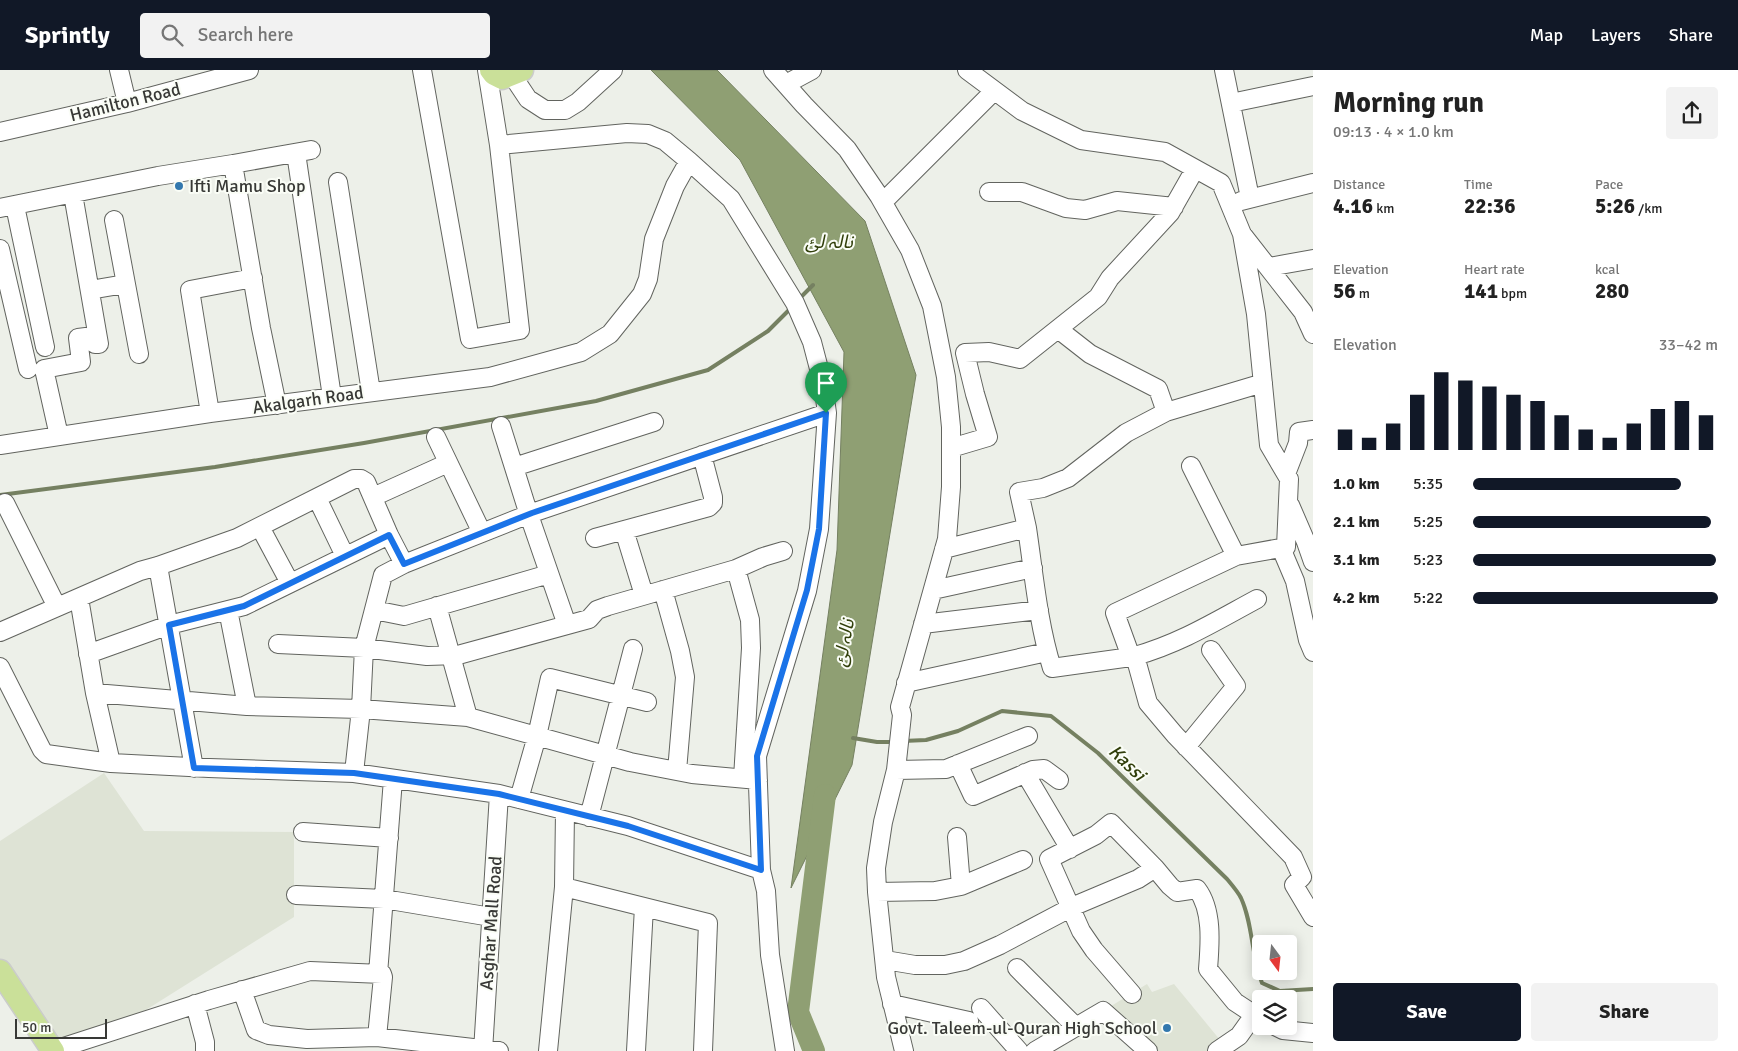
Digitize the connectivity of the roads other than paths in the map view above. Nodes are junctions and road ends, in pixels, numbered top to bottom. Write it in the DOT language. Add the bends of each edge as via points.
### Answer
graph roads {
  1 [pos="119,70"];
  2 [pos="249,70"];
  3 [pos="422,70"];
  4 [pos="487,70"];
  5 [pos="773,70"];
  6 [pos="812,70"];
  7 [pos="967,70"];
  8 [pos="1224,70"];
  9 [pos="508,72"];
  10 [pos="609,74"];
  11 [pos="786,84"];
  12 [pos="1313,86"];
  13 [pos="994,91"];
  14 [pos="127,103"];
  15 [pos="1231,103"];
  16 [pos="0,132"];
  17 [pos="499,145"];
  18 [pos="690,160"];
  19 [pos="233,164"];
  20 [pos="1195,169"];
  21 [pos="338,182"];
  22 [pos="1313,183"];
  23 [pos="989,192"];
  24 [pos="73,194"];
  25 [pos="1250,198"];
  26 [pos="883,202"];
  27 [pos="1229,203"];
  28 [pos="7,207"];
  29 [pos="1174,207"];
  30 [pos="114,220"];
  31 [pos="1242,234"];
  32 [pos="0,249"];
  33 [pos="1313,258"];
  34 [pos="1269,267"];
  35 [pos="253,278"];
  36 [pos="125,284"];
  37 [pos="90,290"];
  38 [pos="1305,302"];
  39 [pos="1058,329"];
  40 [pos="1313,334"];
  41 [pos="45,347"];
  42 [pos="138,354"];
  43 [pos="28,369"];
  44 [pos="1263,383"];
  45 [pos="371,392"];
  46 [pos="332,397"];
  47 [pos="277,405"];
  48 [pos="1166,412"];
  49 [pos="826,413"];
  50 [pos="210,414"];
  51 [pos="654,422"];
  52 [pos="501,426"];
  53 [pos="1313,430"];
  54 [pos="59,436"];
  55 [pos="436,438"];
  56 [pos="0,445"];
  57 [pos="951,448"];
  58 [pos="702,455"];
  59 [pos="448,463"];
  60 [pos="1191,466"];
  61 [pos="514,467"];
  62 [pos="1286,474"];
  63 [pos="372,497"];
  64 [pos="317,498"];
  65 [pos="1288,500"];
  66 [pos="5,503"];
  67 [pos="528,515"];
  68 [pos="260,526"];
  69 [pos="1027,528"];
  70 [pos="624,530"];
  71 [pos="482,533"];
  72 [pos="389,535"];
  73 [pos="595,538"];
  74 [pos="1281,548"];
  75 [pos="944,549"];
  76 [pos="783,551"];
  77 [pos="345,556"];
  78 [pos="1236,556"];
  79 [pos="1313,562"];
  80 [pos="404,564"];
  81 [pos="158,566"];
  82 [pos="1033,568"];
  83 [pos="736,569"];
  84 [pos="549,574"];
  85 [pos="290,583"];
  86 [pos="663,590"];
  87 [pos="933,590"];
  88 [pos="644,595"];
  89 [pos="79,598"];
  90 [pos="1257,598"];
  91 [pos="437,606"];
  92 [pos="57,607"];
  93 [pos="228,610"];
  94 [pos="374,610"];
  95 [pos="1039,610"];
  96 [pos="923,624"];
  97 [pos="169,625"];
  98 [pos="566,625"];
  99 [pos="0,632"];
  100 [pos="278,644"];
  101 [pos="364,648"];
  102 [pos="633,649"];
  103 [pos="1211,650"];
  104 [pos="1313,652"];
  105 [pos="88,654"];
  106 [pos="451,655"];
  107 [pos="1133,656"];
  108 [pos="1050,660"];
  109 [pos="0,668"];
  110 [pos="906,683"];
  111 [pos="95,693"];
  112 [pos="621,696"];
  113 [pos="182,700"];
  114 [pos="647,702"];
  115 [pos="247,706"];
  116 [pos="361,709"];
  117 [pos="468,717"];
  118 [pos="537,736"];
  119 [pos="1028,736"];
  120 [pos="1186,747"];
  121 [pos="606,756"];
  122 [pos="111,763"];
  123 [pos="958,764"];
  124 [pos="194,768"];
  125 [pos="896,770"];
  126 [pos="677,771"];
  127 [pos="354,773"];
  128 [pos="1025,773"];
  129 [pos="393,779"];
  130 [pos="750,779"];
  131 [pos="1059,780"];
  132 [pos="499,794"];
  133 [pos="519,799"];
  134 [pos="565,811"];
  135 [pos="589,816"];
  136 [pos="303,832"];
  137 [pos="957,837"];
  138 [pos="389,838"];
  139 [pos="1070,849"];
  140 [pos="1023,860"];
  141 [pos="1155,868"];
  142 [pos="761,870"];
  143 [pos="961,886"];
  144 [pos="564,887"];
  145 [pos="877,892"];
  146 [pos="296,895"];
  147 [pos="384,899"];
  148 [pos="644,907"];
  149 [pos="1071,908"];
  150 [pos="1313,916"];
  151 [pos="491,917"];
  152 [pos="1000,945"];
  153 [pos="885,960"];
  154 [pos="0,971"];
  155 [pos="378,974"];
  156 [pos="242,990"];
  157 [pos="1132,994"];
  158 [pos="195,1004"];
  159 [pos="892,1004"];
  160 [pos="981,1008"];
  161 [pos="1252,1013"];
  162 [pos="969,1022"];
  163 [pos="1252,1023"];
  164 [pos="1076,1027"];
  165 [pos="1297,1031"];
  166 [pos="1313,1033"];
  167 [pos="373,1042"];
  168 [pos="307,1045"];
  169 [pos="1053,1047"];
  170 [pos="488,1050"];
  171 [pos="52,1051"];
  172 [pos="205,1051"];
  173 [pos="548,1051"];
  174 [pos="636,1051"];
  175 [pos="703,1051"];
  176 [pos="785,1051"];
  177 [pos="904,1051"];
  178 [pos="1019,1051"];
  179 [pos="1035,1051"];
  180 [pos="1148,1051"];
  181 [pos="1217,1051"];
  1 -- 14 [label="street"];
  2 -- 14 [label="street, Hamilton Road"];
  3 -- 17 [label="street" via="470,339 520,330"];
  4 -- 17 [label="street"];
  5 -- 11 [label="street"];
  6 -- 11 [label="street"];
  7 -- 13 [label="street"];
  8 -- 15 [label="street"];
  9 -- 10 [label="street" via="528,99 545,110 564,110"];
  11 -- 26 [label="street" via="847,149"];
  12 -- 15 [label="street"];
  13 -- 20 [label="street" via="1022,111 1081,140 1165,152"];
  13 -- 26 [label="street"];
  14 -- 16 [label="street, Hamilton Road"];
  15 -- 25 [label="street"];
  17 -- 18 [label="street" via="627,133 648,134"];
  18 -- 45 [label="street, Akalgarh Road" via="654,239 648,279 642,294 610,334 581,352 490,377"];
  18 -- 49 [label="street" via="731,198 795,303 812,342 823,384"];
  19 -- 24 [label="street"];
  19 -- 35 [label="street"];
  19 -- 46 [label="street" via="304,151"];
  20 -- 27 [label="street" via="1220,183"];
  20 -- 29 [label="street"];
  21 -- 45 [label="street"];
  22 -- 25 [label="street"];
  23 -- 29 [label="street" via="1022,192 1066,208 1085,210 1117,201"];
  24 -- 28 [label="street"];
  24 -- 37 [label="street"];
  25 -- 27 [label="street"];
  26 -- 57 [label="street" via="910,250 932,306 946,377"];
  27 -- 31 [label="street"];
  28 -- 41 [label="street"];
  29 -- 39 [label="street" via="1110,278 1098,297"];
  30 -- 36 [label="street"];
  31 -- 34 [label="street"];
  31 -- 44 [label="street" via="1256,314"];
  32 -- 43 [label="street"];
  33 -- 34 [label="street"];
  34 -- 38 [label="street"];
  35 -- 47 [label="street"];
  35 -- 50 [label="street" via="190,290"];
  36 -- 37 [label="street"];
  36 -- 42 [label="street"];
  37 -- 54 [label="street" via="99,344 86,337 78,338 81,362 44,369"];
  38 -- 40 [label="street" via="1303,312"];
  39 -- 48 [label="street" via="1090,354 1158,389"];
  39 -- 57 [label="street" via="1020,360 989,352 965,353 988,437"];
  44 -- 48 [label="street"];
  44 -- 62 [label="street" via="1269,445"];
  45 -- 46 [label="street, Akalgarh Road"];
  46 -- 47 [label="street, Akalgarh Road"];
  47 -- 50 [label="street, Akalgarh Road"];
  48 -- 69 [label="street" via="1126,433 1068,478 1043,488 1019,492"];
  49 -- 58 [label="street"];
  49 -- 130 [label="street" via="819,529 807,590"];
  50 -- 54 [label="street, Akalgarh Road"];
  51 -- 61 [label="street"];
  52 -- 61 [label="street"];
  53 -- 62 [label="street" via="1299,432"];
  54 -- 56 [label="street, Akalgarh Road"];
  55 -- 59 [label="street"];
  57 -- 75 [label="street" via="951,487"];
  58 -- 67 [label="street"];
  58 -- 70 [label="street" via="714,503"];
  59 -- 63 [label="street"];
  59 -- 71 [label="street"];
  60 -- 78 [label="street"];
  61 -- 67 [label="street"];
  62 -- 65 [label="street" via="1289,479"];
  63 -- 64 [label="street" via="366,482 360,479"];
  63 -- 72 [label="street"];
  64 -- 68 [label="street"];
  64 -- 77 [label="street"];
  65 -- 74 [label="street" via="1286,547"];
  65 -- 79 [label="street"];
  66 -- 92 [label="street"];
  67 -- 71 [label="street"];
  67 -- 84 [label="street"];
  68 -- 81 [label="street" via="237,538"];
  68 -- 85 [label="street"];
  69 -- 75 [label="street"];
  69 -- 82 [label="street"];
  70 -- 73 [label="street"];
  70 -- 88 [label="street"];
  71 -- 80 [label="street"];
  72 -- 77 [label="street"];
  72 -- 80 [label="street"];
  74 -- 78 [label="street"];
  74 -- 104 [label="street" via="1295,581"];
  75 -- 87 [label="street"];
  76 -- 83 [label="street"];
  77 -- 85 [label="street"];
  78 -- 107 [label="street" via="1115,614"];
  80 -- 94 [label="street" via="383,575"];
  81 -- 89 [label="street"];
  81 -- 97 [label="street"];
  82 -- 87 [label="street"];
  82 -- 95 [label="street"];
  83 -- 86 [label="street"];
  83 -- 130 [label="street" via="750,620"];
  84 -- 91 [label="street"];
  84 -- 98 [label="street"];
  85 -- 93 [label="street" via="244,606"];
  86 -- 88 [label="street"];
  86 -- 126 [label="street" via="685,677"];
  87 -- 96 [label="street"];
  88 -- 98 [label="street" via="602,608 589,619"];
  89 -- 92 [label="street"];
  89 -- 105 [label="street"];
  90 -- 107 [label="street" via="1182,640"];
  91 -- 94 [label="street" via="404,616"];
  91 -- 106 [label="street"];
  92 -- 99 [label="street"];
  93 -- 97 [label="street"];
  93 -- 115 [label="street"];
  94 -- 101 [label="street"];
  95 -- 96 [label="street"];
  95 -- 108 [label="street"];
  96 -- 110 [label="street"];
  97 -- 105 [label="street"];
  97 -- 113 [label="street"];
  98 -- 106 [label="street"];
  100 -- 101 [label="street"];
  101 -- 106 [label="street" via="427,656"];
  101 -- 116 [label="street"];
  102 -- 112 [label="street"];
  103 -- 120 [label="street" via="1236,686"];
  105 -- 111 [label="street"];
  106 -- 117 [label="street"];
  107 -- 108 [label="street"];
  107 -- 120 [label="street" via="1148,703"];
  108 -- 110 [label="street"];
  109 -- 122 [label="street" via="46,754"];
  110 -- 125 [label="street" via="900,707 902,715"];
  111 -- 113 [label="street"];
  111 -- 122 [label="street"];
  112 -- 114 [label="street"];
  112 -- 118 [label="street" via="550,678"];
  112 -- 121 [label="street"];
  113 -- 115 [label="street"];
  113 -- 124 [label="street"];
  115 -- 116 [label="street"];
  116 -- 117 [label="street"];
  116 -- 127 [label="street"];
  117 -- 118 [label="street"];
  118 -- 121 [label="street"];
  118 -- 133 [label="street"];
  119 -- 123 [label="street"];
  120 -- 150 [label="street" via="1293,857 1302,878 1294,885"];
  121 -- 126 [label="street"];
  121 -- 135 [label="street"];
  122 -- 124 [label="street"];
  123 -- 125 [label="street" via="946,769"];
  123 -- 128 [label="street" via="974,796"];
  124 -- 127 [label="street"];
  125 -- 145 [label="street" via="876,868"];
  126 -- 130 [label="street"];
  127 -- 129 [label="street"];
  128 -- 131 [label="street" via="1044,769"];
  128 -- 139 [label="street"];
  129 -- 132 [label="street"];
  129 -- 138 [label="street"];
  130 -- 142 [label="street"];
  132 -- 133 [label="street"];
  132 -- 151 [label="street, Asghar Mall Road"];
  133 -- 134 [label="street"];
  134 -- 135 [label="street"];
  134 -- 144 [label="street"];
  135 -- 142 [label="street"];
  136 -- 138 [label="street"];
  137 -- 143 [label="street"];
  138 -- 147 [label="street"];
  139 -- 141 [label="street" via="1096,836 1111,823"];
  139 -- 149 [label="street" via="1049,859"];
  140 -- 143 [label="street"];
  141 -- 149 [label="street" via="1138,879"];
  141 -- 161 [label="street" via="1177,892 1197,889 1203,896 1210,944 1208,969 1235,1002"];
  142 -- 176 [label="street"];
  143 -- 145 [label="street" via="935,891"];
  144 -- 148 [label="street"];
  144 -- 173 [label="street"];
  145 -- 153 [label="street"];
  146 -- 147 [label="street"];
  147 -- 151 [label="street"];
  147 -- 155 [label="street"];
  148 -- 174 [label="street"];
  148 -- 175 [label="street" via="708,923"];
  149 -- 152 [label="street"];
  149 -- 157 [label="street" via="1085,938"];
  151 -- 170 [label="street, Asghar Mall Road"];
  152 -- 153 [label="street" via="964,961 945,964 915,965"];
  152 -- 164 [label="street"];
  153 -- 159 [label="street"];
  154 -- 171 [label="main road"];
  155 -- 156 [label="street" via="310,971"];
  155 -- 167 [label="street" via="383,977"];
  156 -- 158 [label="street"];
  156 -- 168 [label="street" via="256,1030"];
  158 -- 171 [label="street"];
  158 -- 172 [label="street"];
  159 -- 162 [label="street"];
  159 -- 177 [label="street"];
  160 -- 178 [label="street"];
  163 -- 181 [label="street"];
  164 -- 169 [label="street"];
  164 -- 180 [label="street" via="1103,1011"];
  165 -- 166 [label="street"];
  167 -- 168 [label="street"];
  167 -- 170 [label="street"];
  169 -- 179 [label="street"];
}
